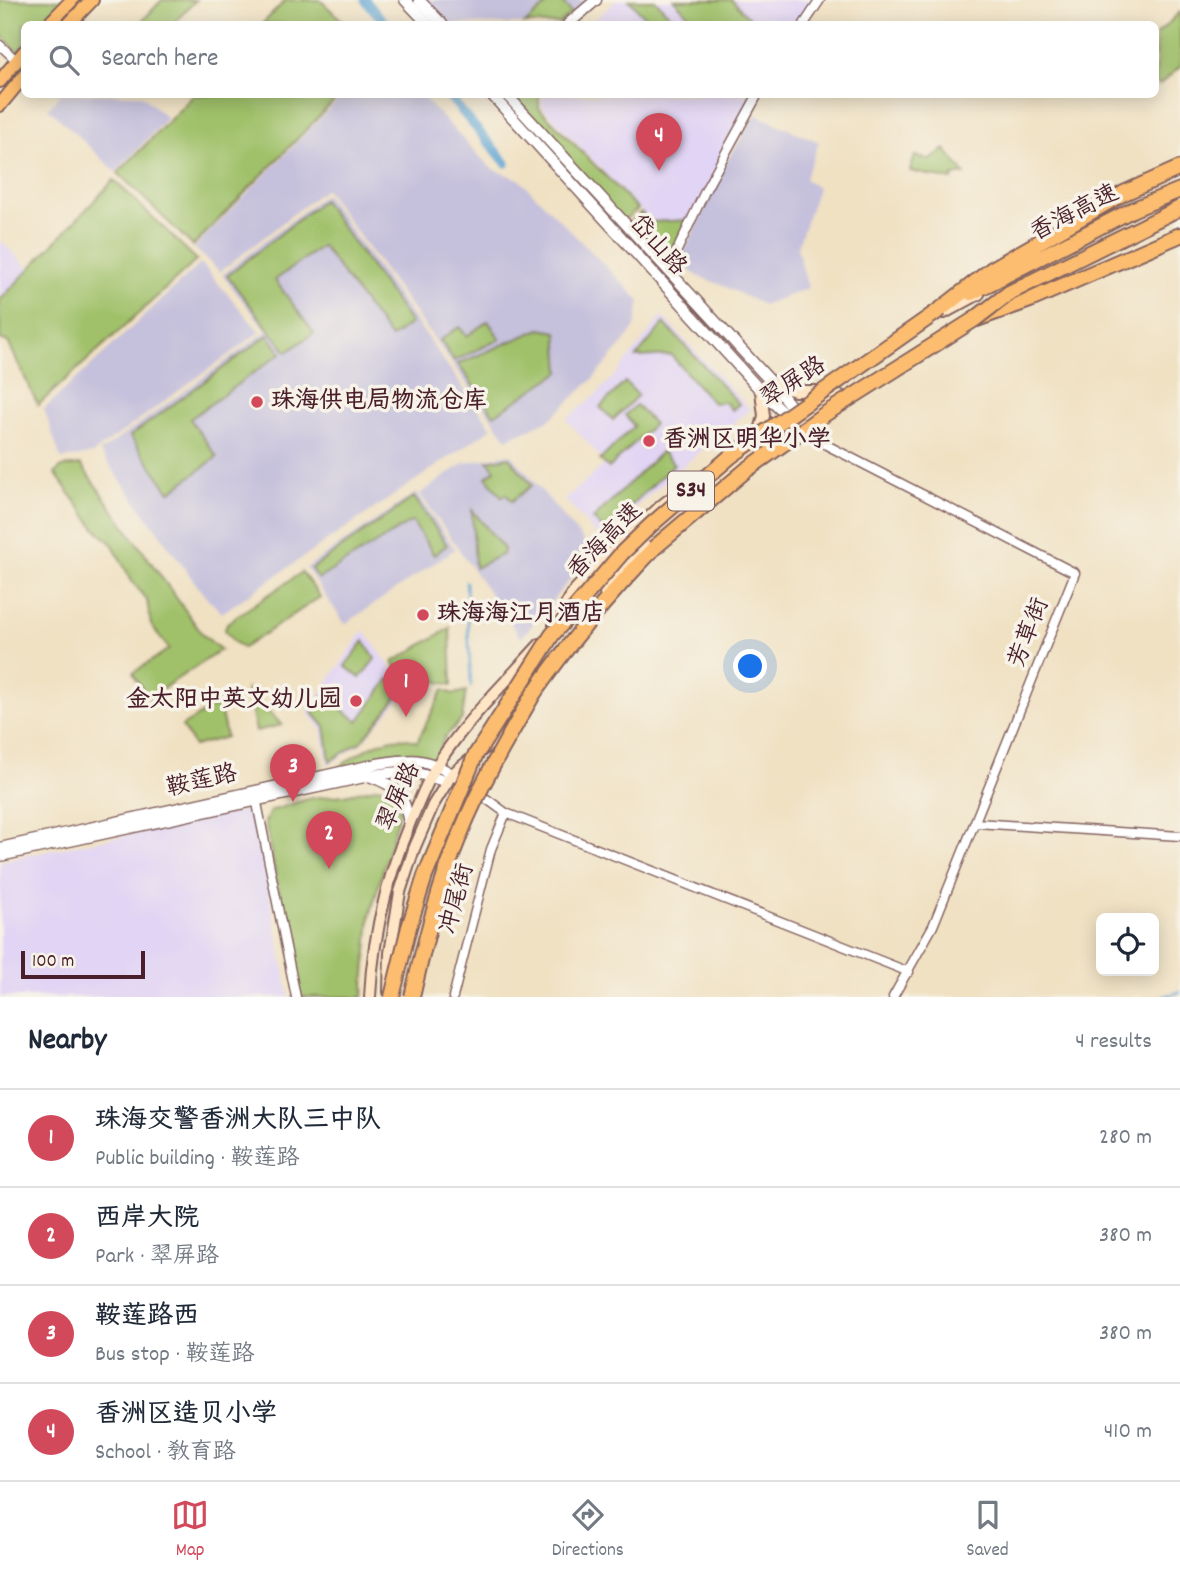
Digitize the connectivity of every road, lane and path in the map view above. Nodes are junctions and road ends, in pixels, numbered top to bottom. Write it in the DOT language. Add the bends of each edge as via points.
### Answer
graph roads {
  1 [pos="72,0"];
  2 [pos="92,0"];
  3 [pos="405,0"];
  4 [pos="419,0"];
  5 [pos="596,0"];
  6 [pos="820,0"];
  7 [pos="52,21"];
  8 [pos="72,21"];
  9 [pos="425,21"];
  10 [pos="439,21"];
  11 [pos="572,21"];
  12 [pos="806,21"];
  13 [pos="0,45"];
  14 [pos="21,57"];
  15 [pos="21,80"];
  16 [pos="0,81"];
  17 [pos="495,98"];
  18 [pos="510,98"];
  19 [pos="756,98"];
  20 [pos="0,105"];
  21 [pos="1180,168"];
  22 [pos="1180,190"];
  23 [pos="1180,208"];
  24 [pos="1180,215"];
  25 [pos="1180,235"];
  26 [pos="669,271"];
  27 [pos="941,309"];
  28 [pos="975,320"];
  29 [pos="773,384"];
  30 [pos="761,391"];
  31 [pos="818,391"];
  32 [pos="787,410"];
  33 [pos="799,421"];
  34 [pos="760,432"];
  35 [pos="437,765"];
  36 [pos="369,776"];
  37 [pos="431,777"];
  38 [pos="449,778"];
  39 [pos="255,795"];
  40 [pos="506,813"];
  41 [pos="409,823"];
  42 [pos="976,823"];
  43 [pos="1180,836"];
  44 [pos="0,848"];
  45 [pos="0,856"];
  46 [pos="386,889"];
  47 [pos="400,892"];
  48 [pos="909,972"];
  49 [pos="296,997"];
  50 [pos="370,997"];
  51 [pos="391,997"];
  52 [pos="412,997"];
  53 [pos="453,997"];
  54 [pos="893,997"];
  1 -- 7 [label="main road"];
  2 -- 8 [label="main road"];
  3 -- 9 [label="street"];
  4 -- 10 [label="street"];
  5 -- 11 [label="street"];
  6 -- 12 [label="street"];
  13 -- 14 [label="street"];
  14 -- 16 [label="main road"];
  15 -- 20 [label="main road"];
  17 -- 30 [label="street, 岱山路"];
  18 -- 26 [label="street, 岱山路"];
  19 -- 26 [label="street" via="707,187"];
  21 -- 27 [label="highway" via="1124,193 992,269"];
  22 -- 27 [label="highway, 香海高速 / S34"];
  22 -- 31 [label="main road, 翠屏路" via="1018,272"];
  23 -- 28 [label="highway, 香海高速 / S34, bridge" via="1009,293"];
  24 -- 33 [label="main road, 翠屏路" via="958,326"];
  25 -- 28 [label="highway"];
  26 -- 29 [label="street, 岱山路"];
  27 -- 51 [label="highway, 香海高速 / S34, bridge" via="731,456 651,525 552,635 475,756 425,876"];
  28 -- 52 [label="highway, 香海高速 / S34, bridge" via="825,414 745,471 654,548 580,629 534,693 461,832 427,932"];
  29 -- 31 [label="main road" via="795,391"];
  29 -- 32 [label="street, 岱山路"];
  30 -- 32 [label="street, 岱山路"];
  30 -- 34 [label="main road" via="764,416"];
  31 -- 32 [label="main road, 翠屏路"];
  32 -- 33 [label="street, 岱山路"];
  32 -- 34 [label="main road, 翠屏路"];
  33 -- 38 [label="main road, 翠屏路" via="738,466 630,561 499,737"];
  33 -- 42 [label="street, 芳草街" via="807,435 1074,573"];
  34 -- 35 [label="main road, 翠屏路" via="662,505 603,561 574,591 547,637"];
  35 -- 37 [label="main road, 翠屏路"];
  35 -- 38 [label="street, 鞍莲路"];
  35 -- 39 [label="street, 鞍莲路" via="401,760"];
  36 -- 37 [label="street, 鞍莲路" via="404,771"];
  36 -- 39 [label="street, 鞍莲路"];
  36 -- 41 [label="street" via="388,783 403,796"];
  37 -- 38 [label="street, 鞍莲路"];
  37 -- 41 [label="main road, 翠屏路"];
  38 -- 40 [label="street"];
  38 -- 47 [label="main road, 翠屏路" via="414,849"];
  39 -- 44 [label="street, 鞍莲路"];
  39 -- 45 [label="street, 鞍莲路"];
  39 -- 49 [label="street"];
  40 -- 48 [label="street"];
  40 -- 53 [label="street, 冲尾街" via="491,849"];
  41 -- 46 [label="main road, 翠屏路"];
  42 -- 43 [label="street"];
  42 -- 48 [label="street, 芳草街"];
  46 -- 47 [label="main road"];
  46 -- 50 [label="main road, 翠屏路"];
  47 -- 51 [label="main road, 翠屏路" via="390,953"];
  48 -- 54 [label="street, 芳草街"];
}
